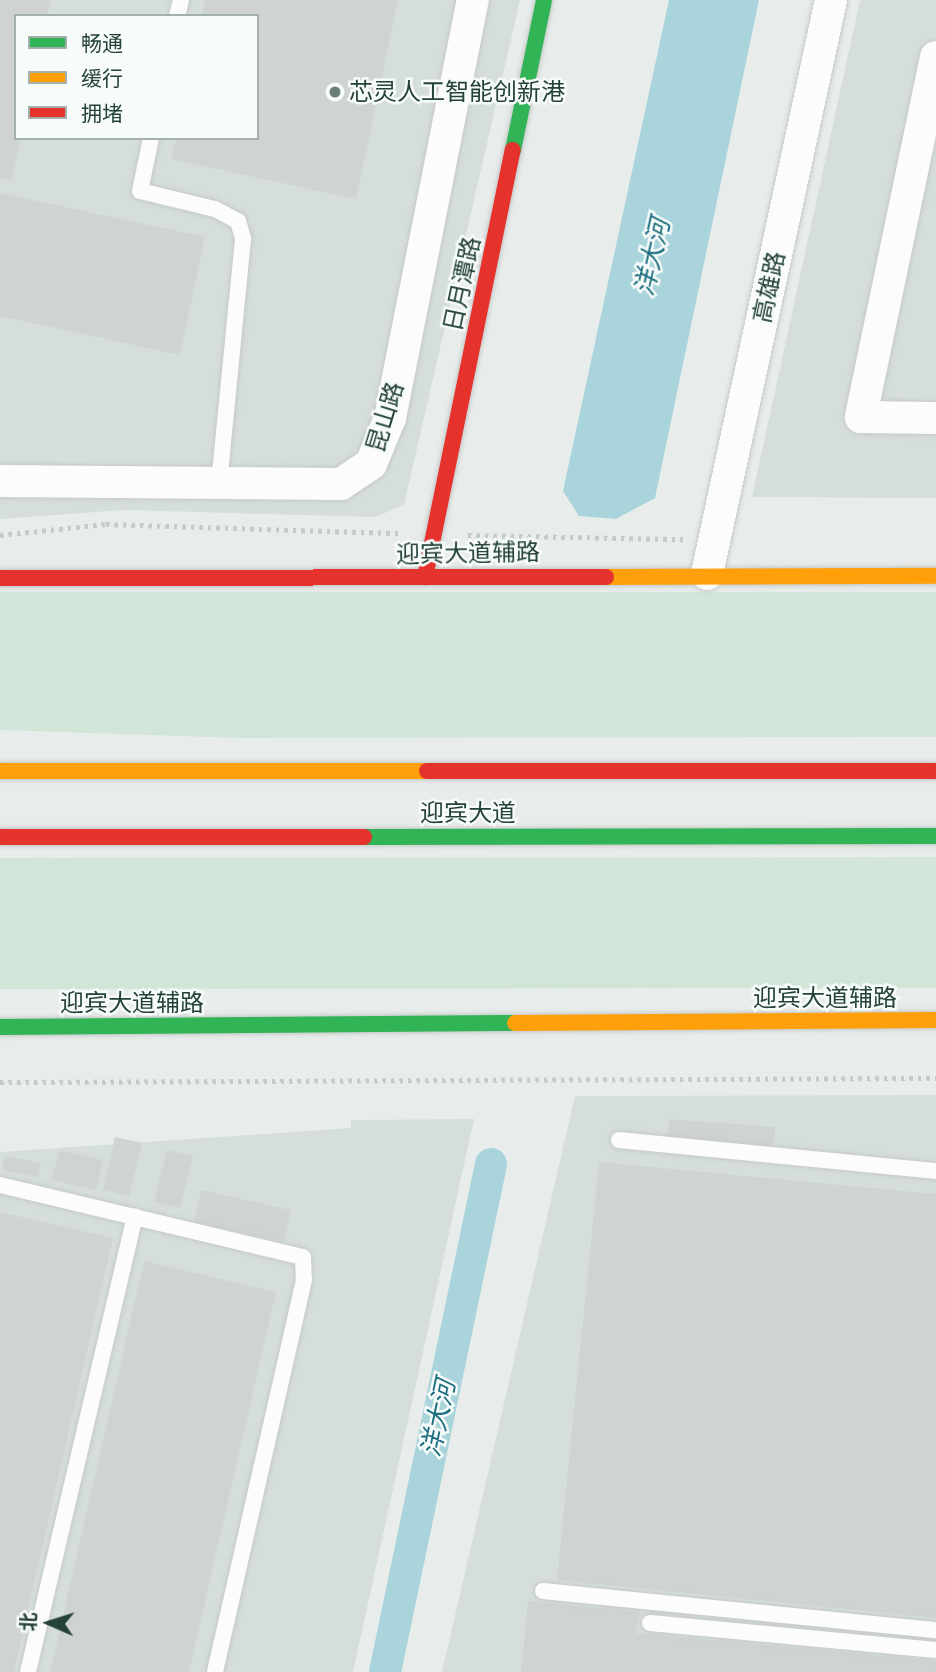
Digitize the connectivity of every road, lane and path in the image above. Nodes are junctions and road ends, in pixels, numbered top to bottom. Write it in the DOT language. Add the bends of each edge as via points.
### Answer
graph roads {
  1 [pos="473,0"];
  2 [pos="544,0"];
  3 [pos="831,0"];
  4 [pos="936,57"];
  5 [pos="151,140"];
  6 [pos="936,418"];
  7 [pos="0,481"];
  8 [pos="219,483"];
  9 [pos="707,574"];
  10 [pos="936,576"];
  11 [pos="425,577"];
  12 [pos="0,578"];
  13 [pos="0,771"];
  14 [pos="936,771"];
  15 [pos="936,836"];
  16 [pos="0,837"];
  17 [pos="936,1020"];
  18 [pos="0,1027"];
  19 [pos="936,1078"];
  20 [pos="0,1082"];
  21 [pos="619,1140"];
  22 [pos="936,1171"];
  23 [pos="0,1185"];
  24 [pos="135,1216"];
  25 [pos="543,1591"];
  26 [pos="650,1623"];
  27 [pos="936,1630"];
  28 [pos="936,1650"];
  29 [pos="28,1672"];
  30 [pos="215,1672"];
  1 -- 8 [label="street, 昆山路" via="390,418 371,464 341,484"];
  2 -- 11 [label="main road, 日月潭路"];
  3 -- 9 [label="street, 高雄路"];
  4 -- 6 [label="street" via="861,417"];
  5 -- 8 [label="lane" via="140,191 215,209 238,221 243,239"];
  7 -- 8 [label="street, 昆山路"];
  9 -- 10 [label="main road, 迎宾大道辅路"];
  9 -- 11 [label="main road, 迎宾大道辅路"];
  11 -- 12 [label="main road, 迎宾大道辅路"];
  13 -- 14 [label="main road, 迎宾大道"];
  15 -- 16 [label="main road, 迎宾大道"];
  17 -- 18 [label="main road, 迎宾大道辅路"];
  19 -- 20 [label="path"];
  21 -- 22 [label="lane"];
  23 -- 24 [label="lane"];
  24 -- 29 [label="lane"];
  24 -- 30 [label="lane" via="303,1257 306,1268"];
  25 -- 27 [label="lane"];
  26 -- 28 [label="lane"];
}
